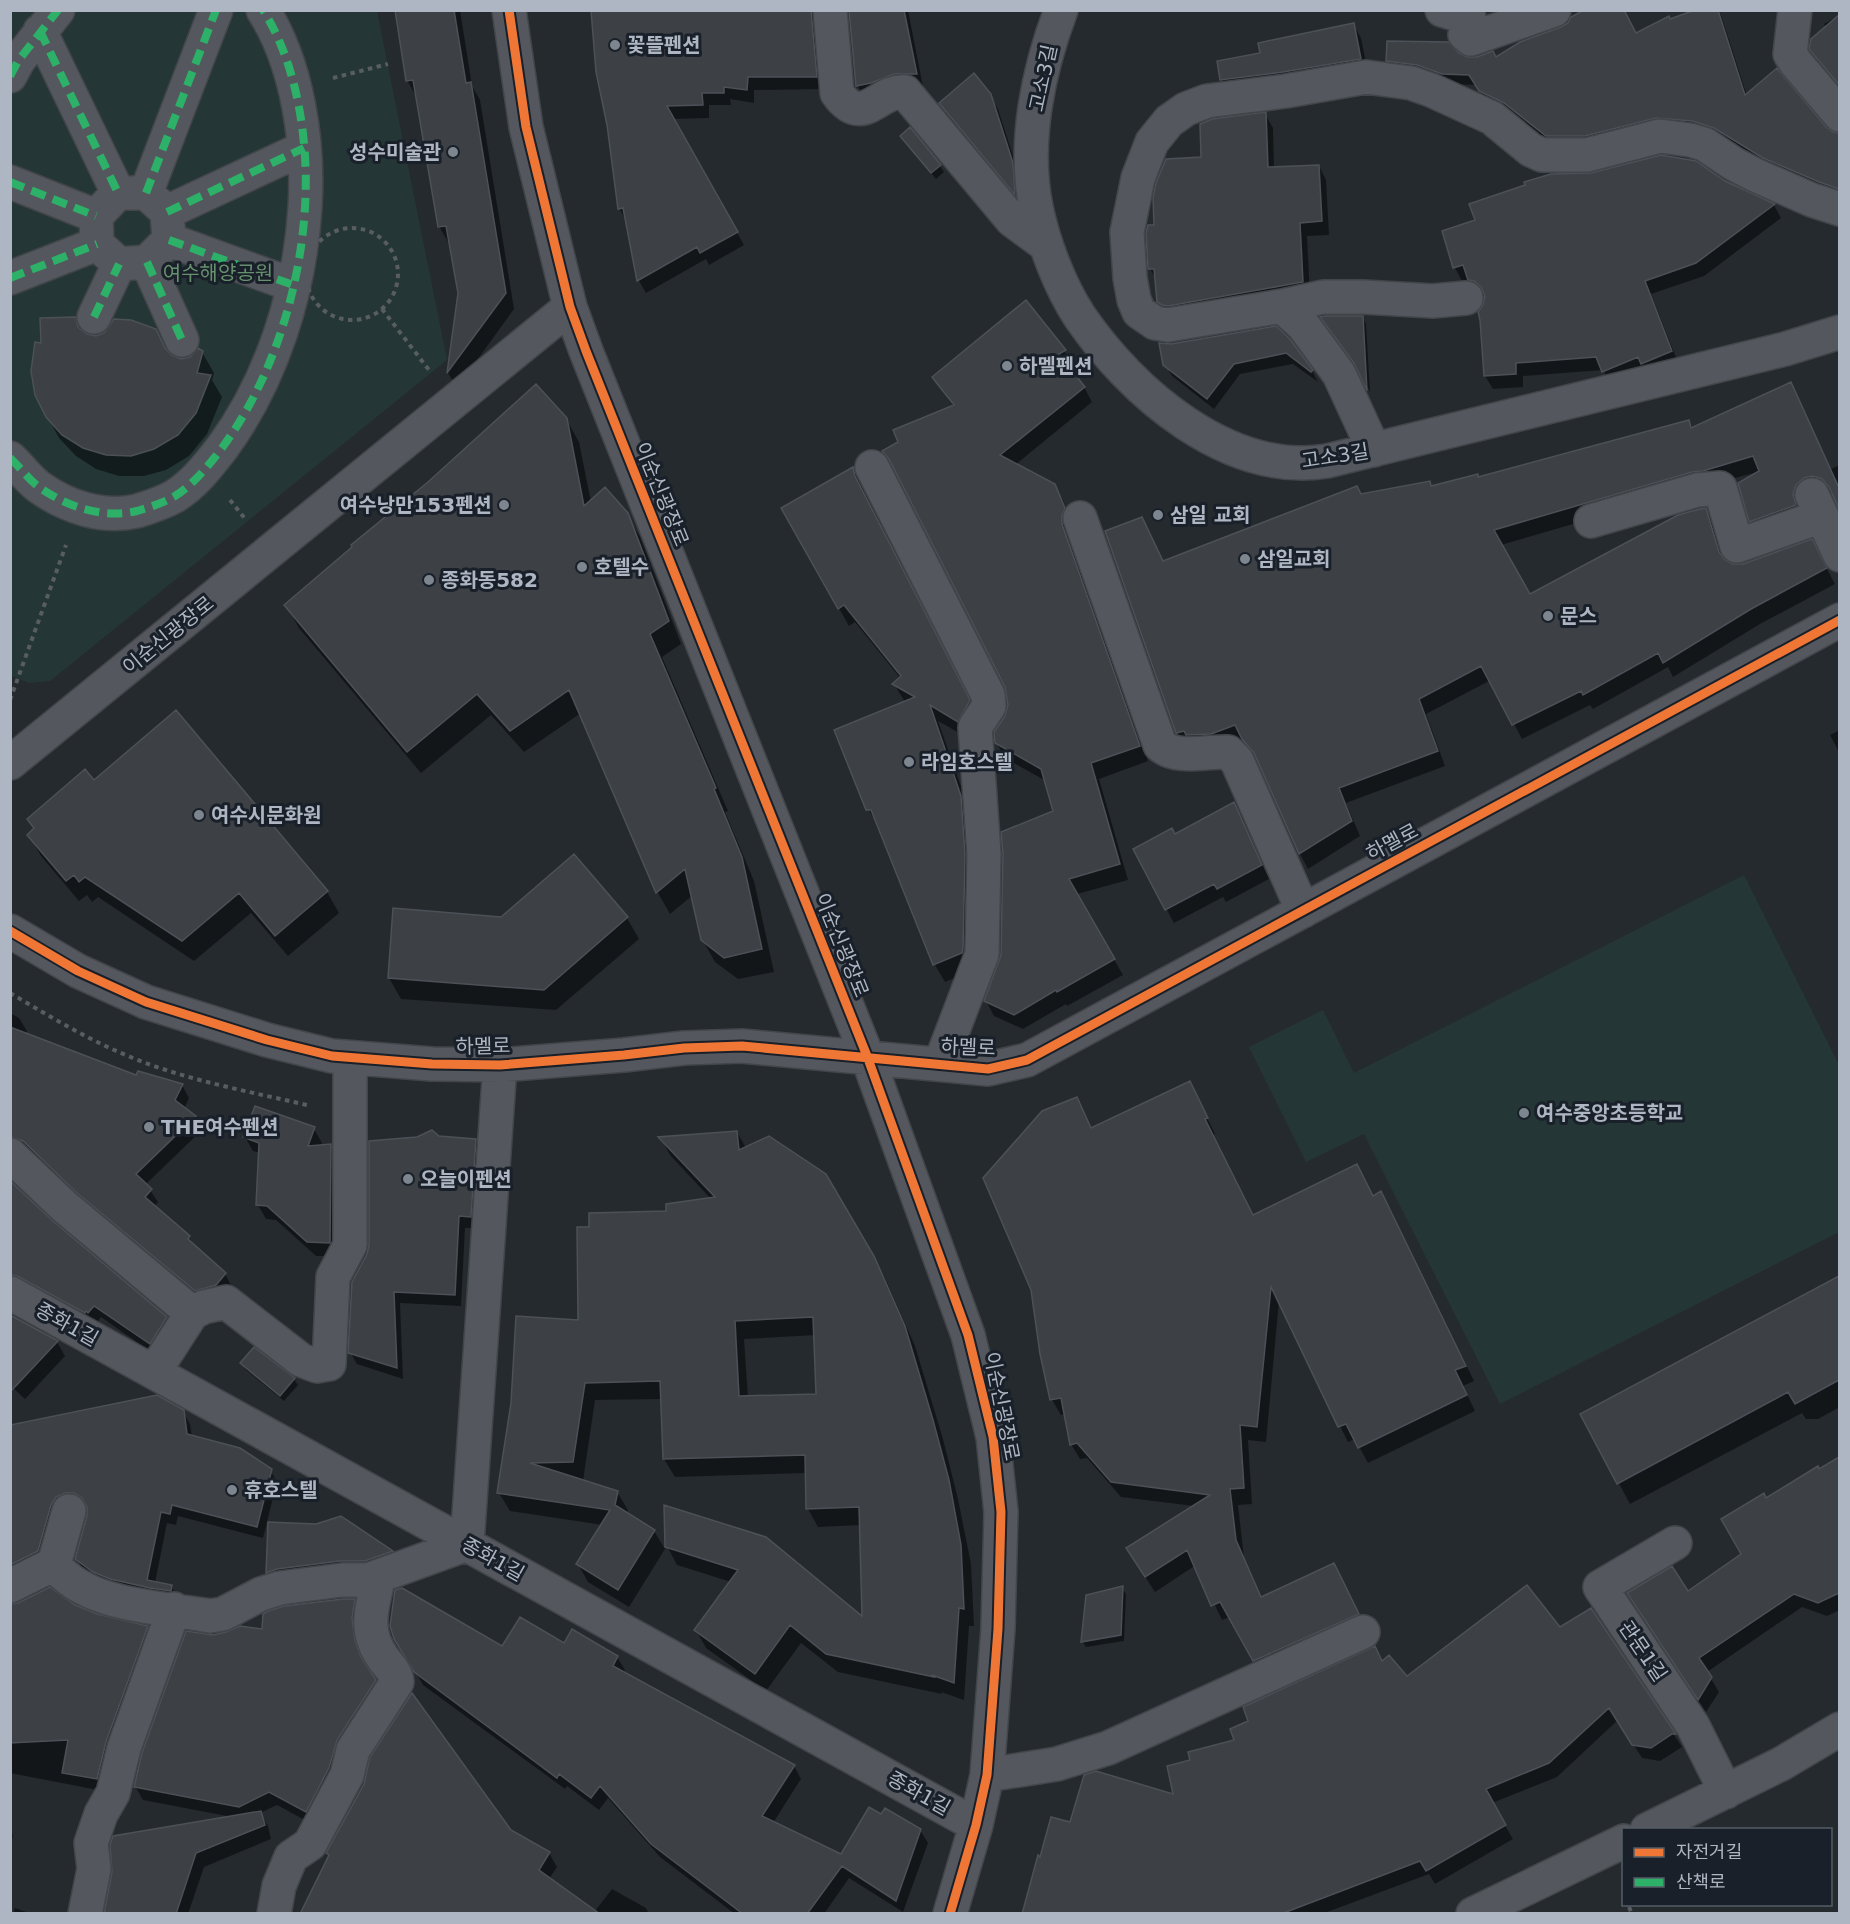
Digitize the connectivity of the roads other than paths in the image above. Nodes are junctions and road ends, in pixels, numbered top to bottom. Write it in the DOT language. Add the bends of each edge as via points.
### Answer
graph roads {
  1 [pos="216,10"];
  2 [pos="263,10"];
  3 [pos="509,10"];
  4 [pos="830,10"];
  5 [pos="1061,10"];
  6 [pos="1442,10"];
  7 [pos="1554,10"];
  8 [pos="1795,10"];
  9 [pos="49,21"];
  10 [pos="10,76"];
  11 [pos="1839,115"];
  12 [pos="304,148"];
  13 [pos="10,182"];
  14 [pos="1839,209"];
  15 [pos="132,228"];
  16 [pos="1046,245"];
  17 [pos="10,278"];
  18 [pos="293,285"];
  19 [pos="1466,298"];
  20 [pos="1282,306"];
  21 [pos="570,307"];
  22 [pos="94,317"];
  23 [pos="1839,332"];
  24 [pos="182,340"];
  25 [pos="1374,450"];
  26 [pos="10,458"];
  27 [pos="872,467"];
  28 [pos="1080,518"];
  29 [pos="1591,521"];
  30 [pos="1839,555"];
  31 [pos="1839,620"];
  32 [pos="13,760"];
  33 [pos="1303,910"];
  34 [pos="10,931"];
  35 [pos="867,1056"];
  36 [pos="350,1058"];
  37 [pos="500,1065"];
  38 [pos="940,1065"];
  39 [pos="10,1155"];
  40 [pos="10,1293"];
  41 [pos="192,1313"];
  42 [pos="154,1372"];
  43 [pos="69,1511"];
  44 [pos="1675,1543"];
  45 [pos="467,1544"];
  46 [pos="54,1564"];
  47 [pos="379,1576"];
  48 [pos="10,1586"];
  49 [pos="174,1609"];
  50 [pos="1363,1632"];
  51 [pos="1839,1729"];
  52 [pos="987,1775"];
  53 [pos="1726,1792"];
  54 [pos="976,1825"];
  55 [pos="1651,1828"];
  56 [pos="1622,1841"];
  57 [pos="85,1914"];
  58 [pos="274,1914"];
  59 [pos="950,1914"];
  60 [pos="1473,1914"];
  1 -- 15 [label="street"];
  2 -- 12 [label="street" via="294,87"];
  3 -- 21 [label="street, 이순신광장로" via="526,127"];
  4 -- 16 [label="street" via="837,93 842,100 860,109 898,91 905,92 1012,220"];
  5 -- 16 [label="street, 고소3길" via="1041,75 1032,138 1036,206"];
  6 -- 7 [label="street" via="1469,18 1465,34 1471,39"];
  8 -- 11 [label="street" via="1790,54"];
  9 -- 10 [label="street"];
  9 -- 15 [label="street"];
  12 -- 15 [label="street"];
  12 -- 18 [label="street" via="305,205"];
  13 -- 15 [label="street"];
  14 -- 20 [label="street" via="1755,175 1704,144 1690,140 1660,136 1587,154 1542,155 1492,118 1412,83 1366,77 1207,101 1170,121 1152,142 1137,178 1127,232 1134,300 1139,312 1155,323 1168,325"];
  15 -- 17 [label="street"];
  15 -- 18 [label="street"];
  15 -- 22 [label="street"];
  15 -- 24 [label="street"];
  16 -- 25 [label="street, 고소3길" via="1079,315 1101,344 1138,384 1204,434 1252,456 1301,464"];
  18 -- 26 [label="street" via="285,319 246,412 205,470 174,496 152,507 123,514 96,512 61,501 37,486"];
  19 -- 20 [label="street" via="1433,301 1323,297"];
  20 -- 25 [label="street" via="1303,325 1339,374"];
  21 -- 32 [label="street, 이순신광장로"];
  21 -- 35 [label="street, 이순신광장로"];
  23 -- 25 [label="street, 고소3길" via="1785,349"];
  27 -- 38 [label="street" via="988,695 989,706 975,727 984,854 982,954"];
  28 -- 33 [label="street" via="1160,745 1177,753 1228,752 1237,760"];
  29 -- 30 [label="street" via="1697,490 1720,488 1737,546 1817,505"];
  31 -- 33 [label="street, 하멜로"];
  33 -- 38 [label="street, 하멜로" via="1028,1060 988,1069"];
  34 -- 36 [label="street, 하멜로" via="78,971 146,1002 305,1051"];
  35 -- 37 [label="street, 하멜로" via="742,1046"];
  35 -- 38 [label="street, 하멜로"];
  35 -- 52 [label="street, 이순신광장로" via="968,1335 993,1437 1001,1512 998,1629"];
  36 -- 37 [label="street, 하멜로"];
  36 -- 41 [label="street" via="350,1245 333,1277 329,1364 317,1366 301,1360 226,1302"];
  37 -- 45 [label="street, 하멜로"];
  39 -- 41 [label="street" via="65,1207"];
  40 -- 42 [label="street, 종화1길"];
  41 -- 42 [label="street"];
  42 -- 45 [label="street, 종화1길"];
  43 -- 46 [label="street"];
  44 -- 53 [label="street, 관문1길" via="1600,1587 1693,1726"];
  45 -- 47 [label="street"];
  45 -- 54 [label="street, 종화1길"];
  46 -- 48 [label="street"];
  46 -- 49 [label="street" via="81,1588 107,1599"];
  47 -- 49 [label="street" via="280,1588 223,1614 210,1616"];
  47 -- 58 [label="street" via="369,1623 397,1682 353,1749 346,1775 310,1844 291,1857 279,1886"];
  49 -- 57 [label="street" via="123,1748 113,1793 91,1843 94,1869"];
  50 -- 52 [label="street" via="1108,1748 1058,1764"];
  51 -- 53 [label="street"];
  52 -- 54 [label="street, 이순신광장로"];
  53 -- 55 [label="street"];
  54 -- 59 [label="street, 이순신광장로"];
  56 -- 60 [label="street"];
}
